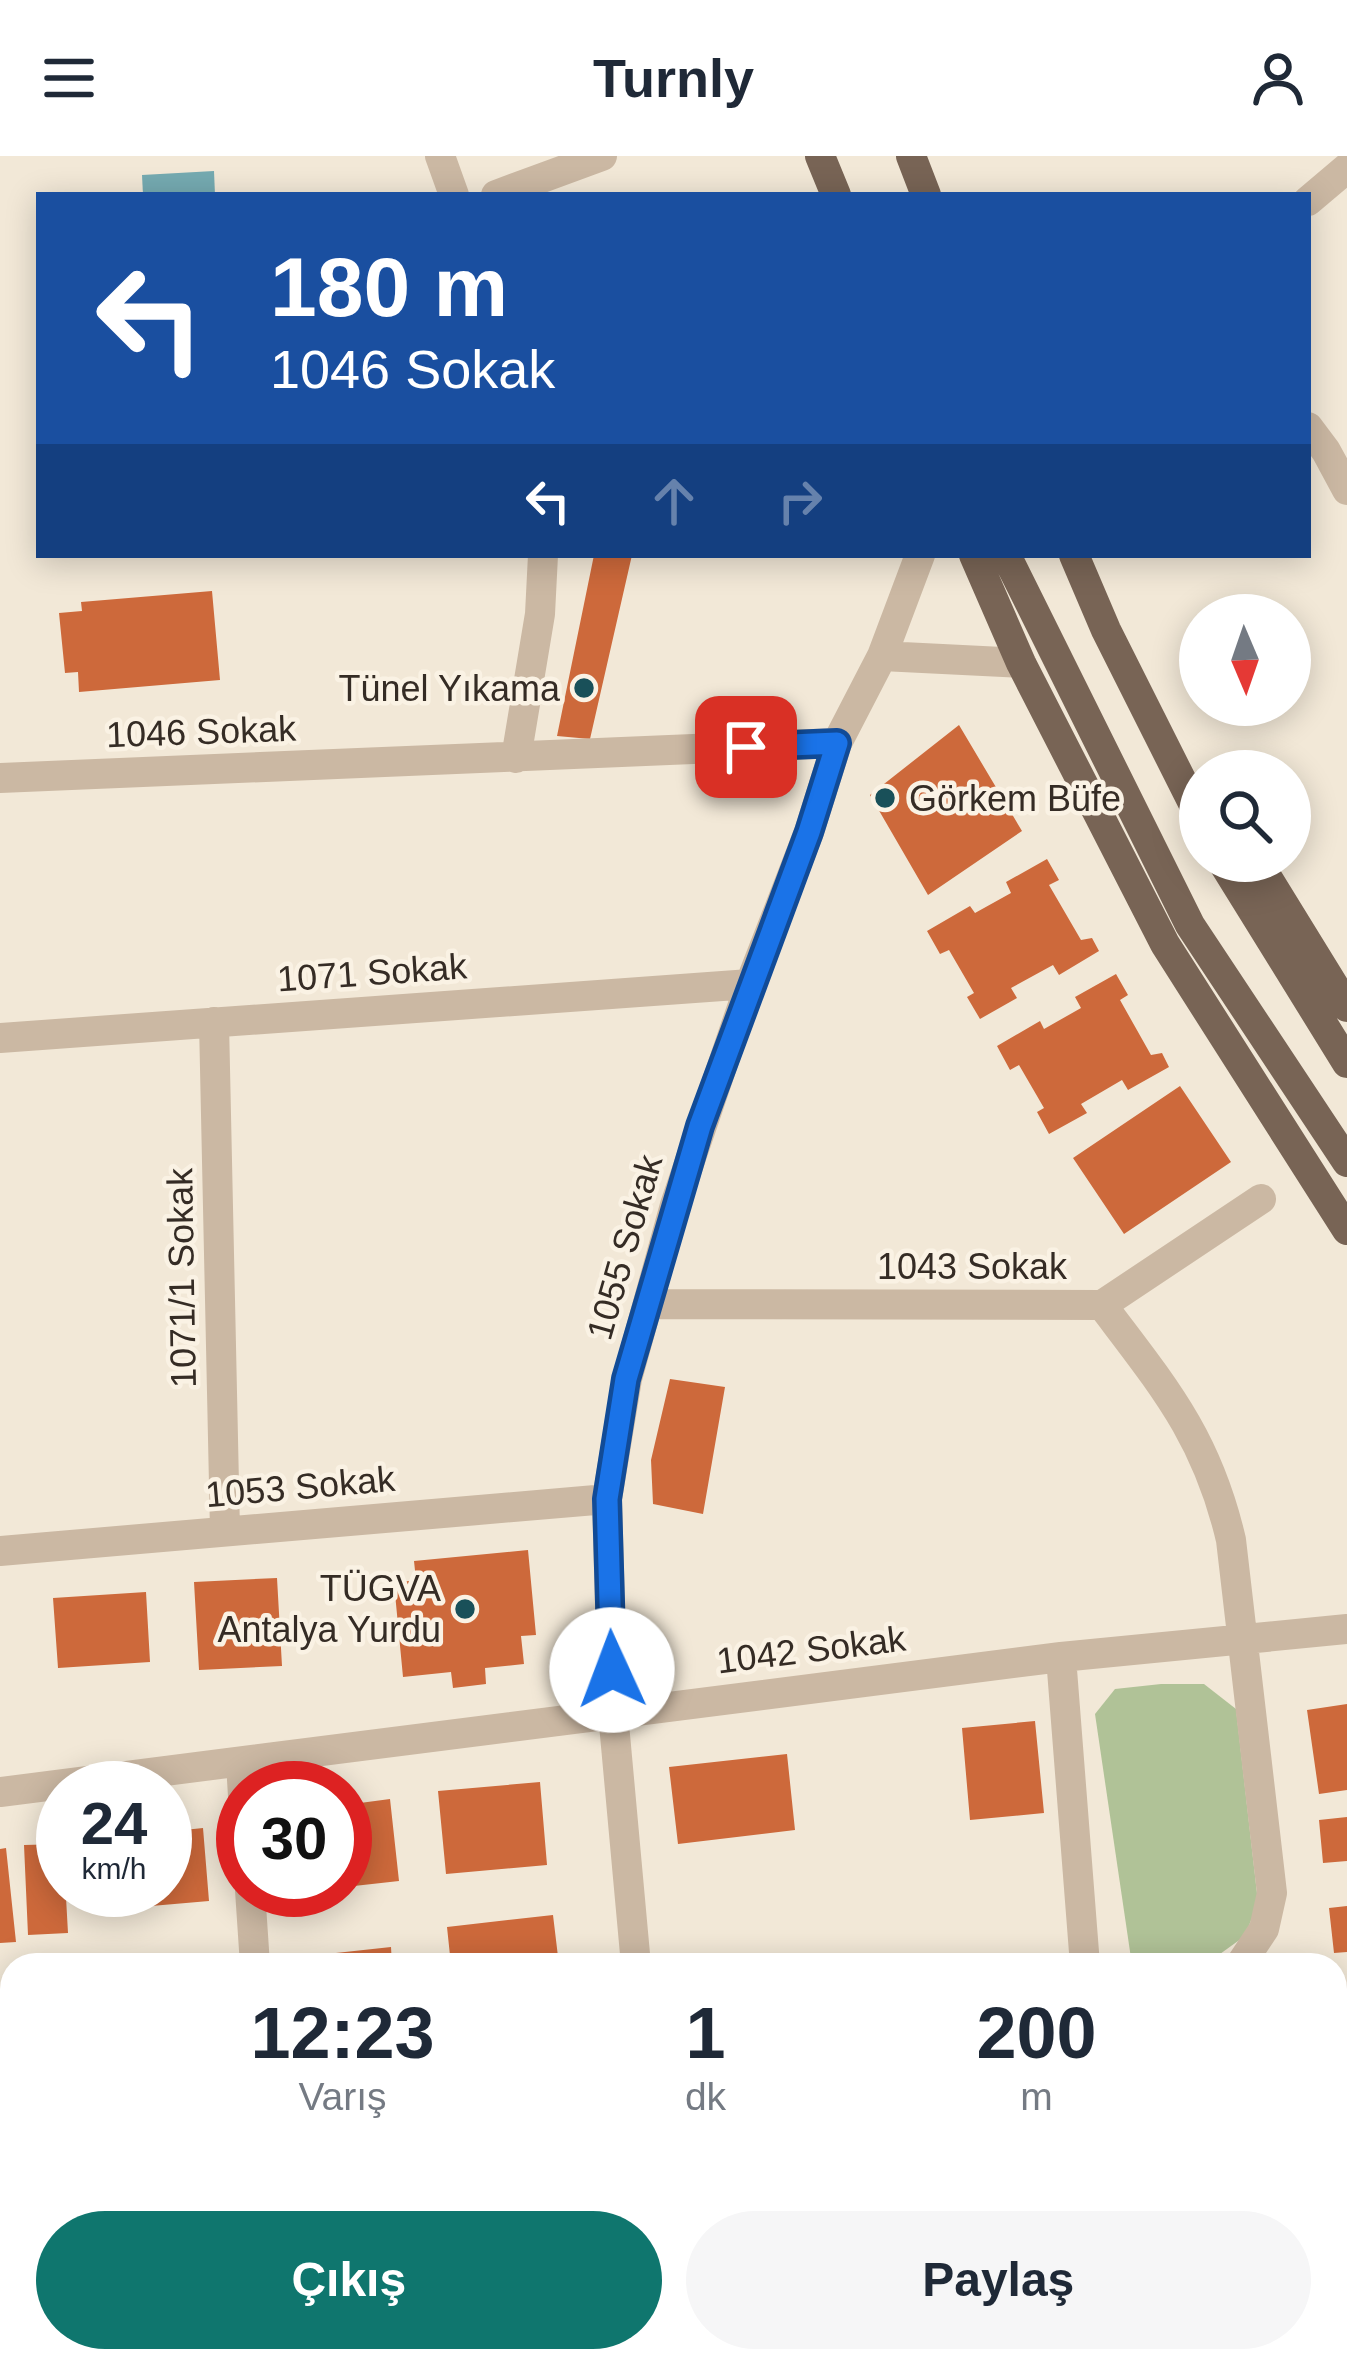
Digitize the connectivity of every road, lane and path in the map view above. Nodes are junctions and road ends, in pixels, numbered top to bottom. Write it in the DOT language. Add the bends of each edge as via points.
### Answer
graph roads {
  1 [pos="440,156"];
  2 [pos="602,156"];
  3 [pos="820,156"];
  4 [pos="911,156"];
  5 [pos="1347,168"];
  6 [pos="453,192"];
  7 [pos="504,192"];
  8 [pos="835,192"];
  9 [pos="925,192"];
  10 [pos="1311,198"];
  11 [pos="1311,431"];
  12 [pos="1347,490"];
  13 [pos="543,558"];
  14 [pos="919,558"];
  15 [pos="975,558"];
  16 [pos="1007,558"];
  17 [pos="1075,558"];
  18 [pos="1106,630"];
  19 [pos="882,656"];
  20 [pos="1021,663"];
  21 [pos="837,743"];
  22 [pos="1184,750"];
  23 [pos="516,758"];
  24 [pos="1179,775"];
  25 [pos="0,778"];
  26 [pos="1235,882"];
  27 [pos="1270,882"];
  28 [pos="750,984"];
  29 [pos="1347,1007"];
  30 [pos="214,1022"];
  31 [pos="0,1038"];
  32 [pos="1347,1064"];
  33 [pos="1347,1162"];
  34 [pos="1261,1199"];
  35 [pos="1347,1230"];
  36 [pos="650,1304"];
  37 [pos="1102,1305"];
  38 [pos="607,1499"];
  39 [pos="225,1531"];
  40 [pos="0,1551"];
  41 [pos="1347,1629"];
  42 [pos="1243,1640"];
  43 [pos="1060,1657"];
  44 [pos="613,1713"];
  45 [pos="256,1761"];
  46 [pos="216,1766"];
  47 [pos="0,1792"];
  48 [pos="252,1917"];
  49 [pos="254,1953"];
  50 [pos="635,1953"];
  51 [pos="1084,1953"];
  52 [pos="1246,1953"];
  1 -- 6 [label="street"];
  2 -- 7 [label="street"];
  3 -- 8 [label="main road"];
  4 -- 9 [label="main road"];
  5 -- 10 [label="street"];
  11 -- 12 [label="street"];
  13 -- 23 [label="street"];
  14 -- 19 [label="street, 1055 Sokak"];
  15 -- 20 [label="main road"];
  16 -- 33 [label="main road" via="1190,925"];
  17 -- 18 [label="main road"];
  18 -- 22 [label="main road"];
  18 -- 24 [label="main road"];
  19 -- 20 [label="street"];
  19 -- 21 [label="street, 1055 Sokak"];
  20 -- 35 [label="main road" via="1165,944"];
  21 -- 23 [label="street, 1046 Sokak"];
  21 -- 28 [label="street, 1055 Sokak"];
  23 -- 25 [label="street, 1046 Sokak"];
  26 -- 32 [label="main road"];
  27 -- 29 [label="main road"];
  28 -- 30 [label="street, 1071 Sokak"];
  28 -- 36 [label="street, 1055 Sokak"];
  30 -- 31 [label="street, 1071 Sokak"];
  30 -- 39 [label="street, 1071/1 Sokak"];
  34 -- 37 [label="street, 1043 Sokak"];
  36 -- 37 [label="street, 1043 Sokak"];
  36 -- 38 [label="street, 1055 Sokak" via="626,1379"];
  37 -- 42 [label="street" via="1185,1415 1207,1460 1231,1540"];
  38 -- 39 [label="street, 1053 Sokak"];
  38 -- 44 [label="street, 1055 Sokak"];
  39 -- 40 [label="street, 1053 Sokak"];
  41 -- 42 [label="street, 1042 Sokak"];
  42 -- 43 [label="street, 1042 Sokak"];
  42 -- 52 [label="street" via="1272,1892 1264,1929"];
  43 -- 44 [label="street, 1042 Sokak"];
  43 -- 51 [label="street"];
  44 -- 45 [label="street, 1042 Sokak"];
  44 -- 50 [label="street, 1055 Sokak"];
  46 -- 47 [label="street, 1042 Sokak"];
  48 -- 49 [label="street"];
}
